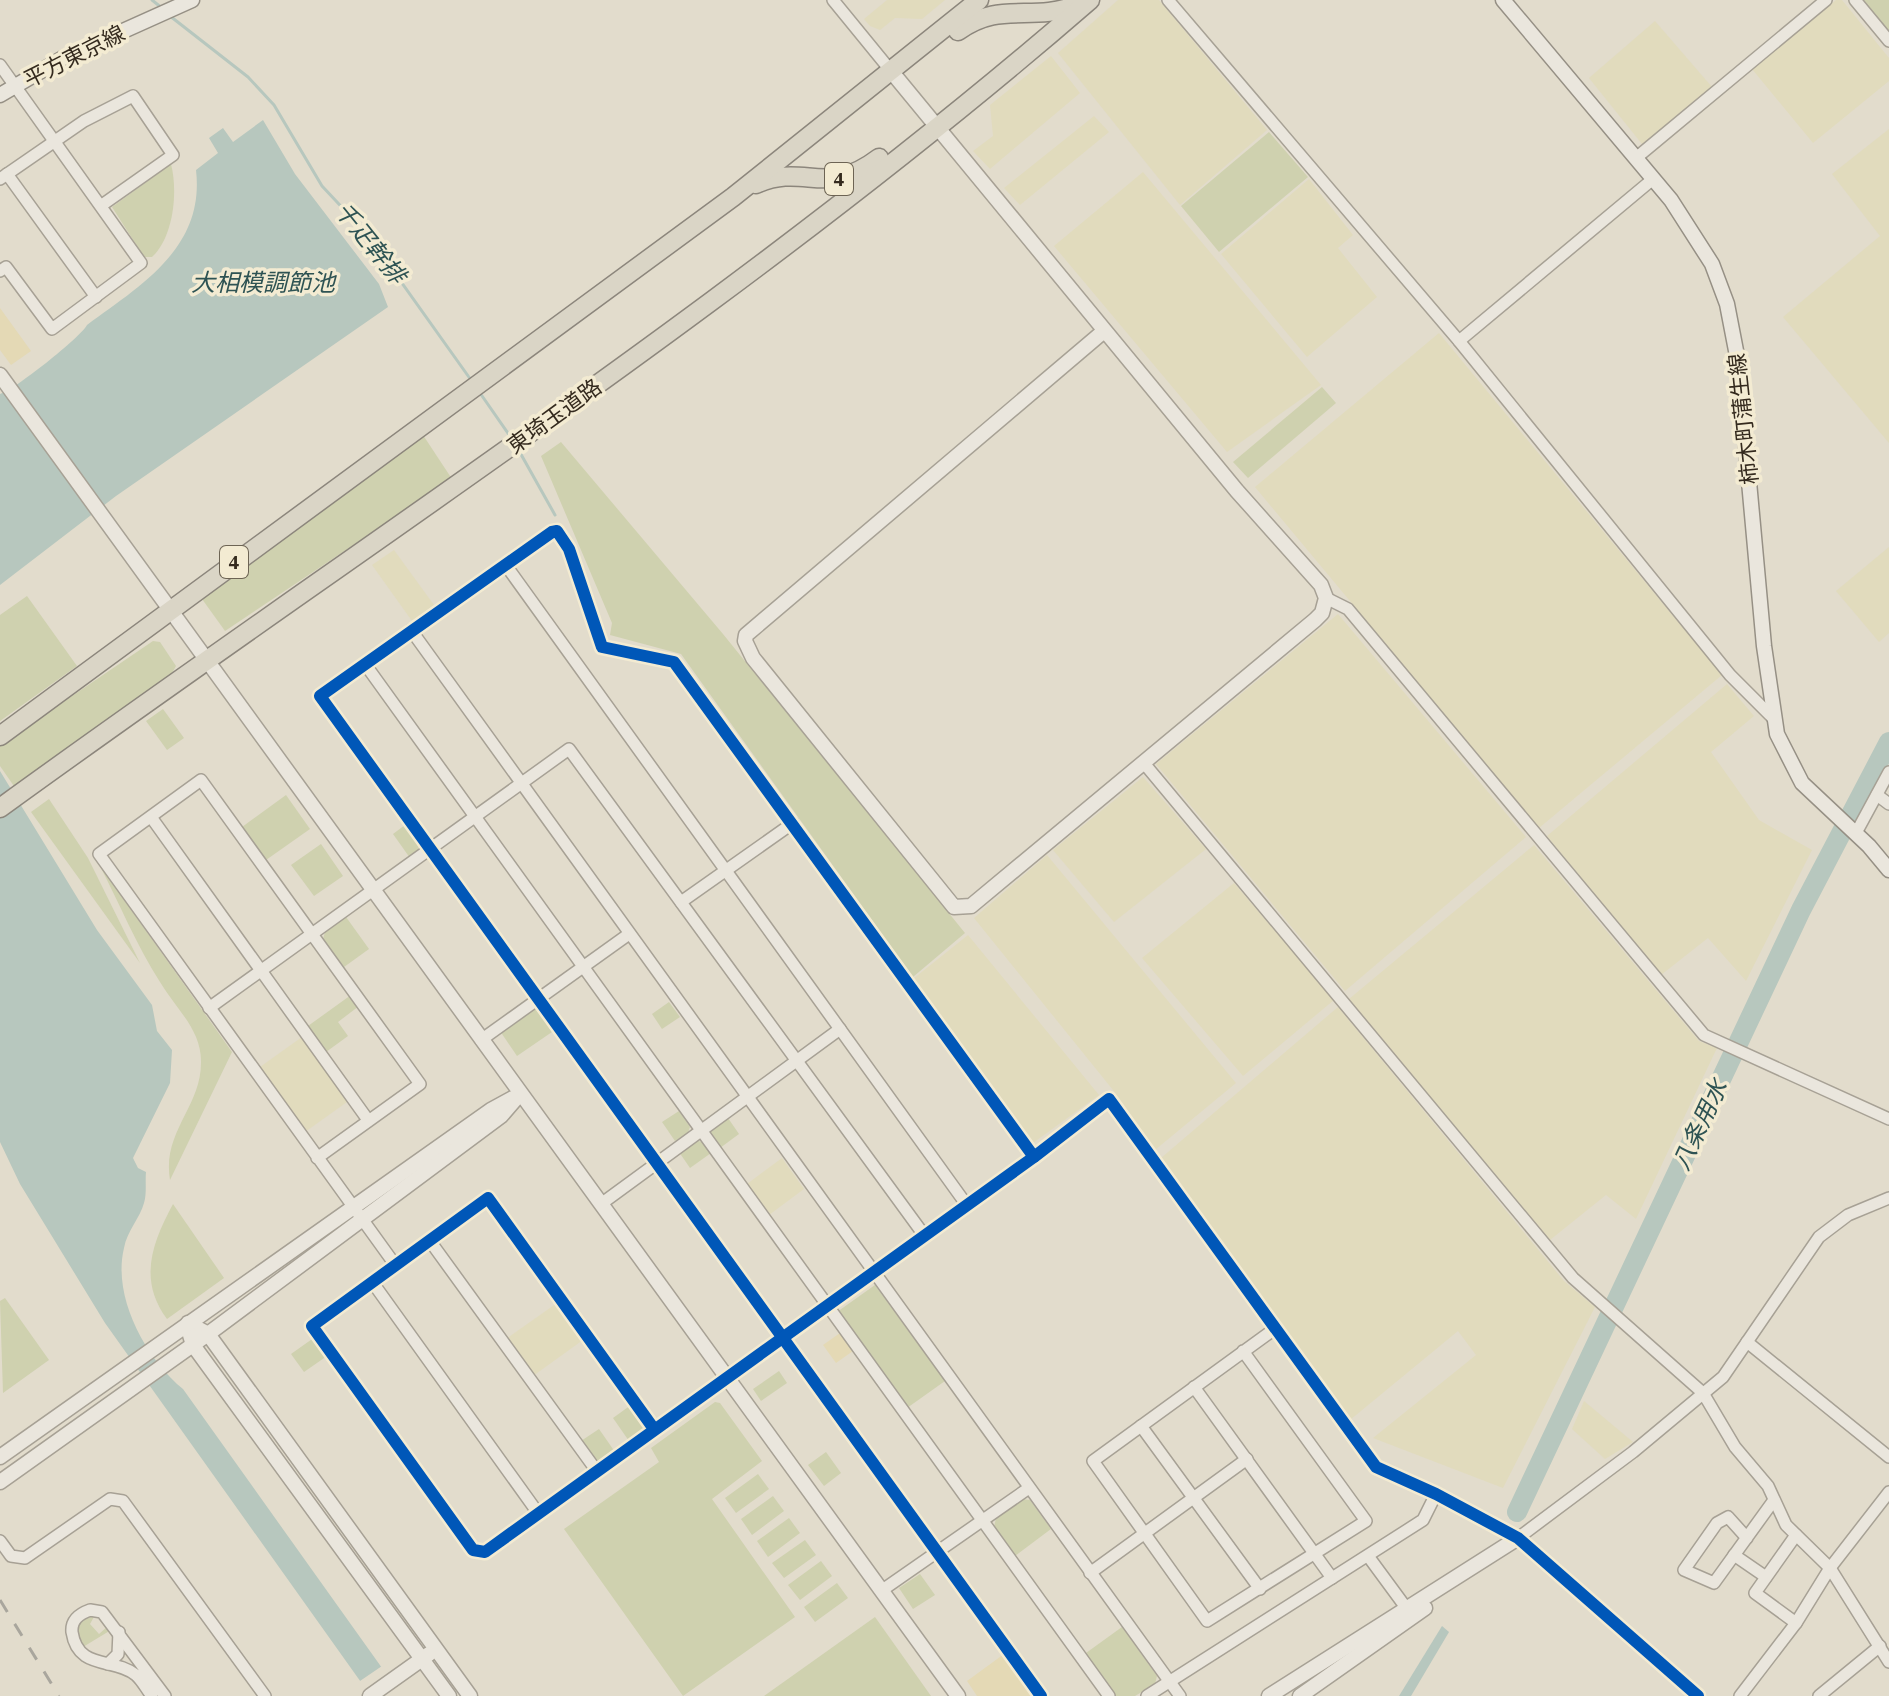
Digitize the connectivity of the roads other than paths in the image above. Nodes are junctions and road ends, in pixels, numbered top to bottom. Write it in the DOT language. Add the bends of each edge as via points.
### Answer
graph roads {
  1 [pos="192,0"];
  2 [pos="833,0"];
  3 [pos="979,0"];
  4 [pos="1088,0"];
  5 [pos="1168,0"];
  6 [pos="1503,0"];
  7 [pos="1826,0"];
  8 [pos="1855,0"];
  9 [pos="1889,41"];
  10 [pos="0,65"];
  11 [pos="891,71"];
  12 [pos="15,86"];
  13 [pos="0,95"];
  14 [pos="937,128"];
  15 [pos="54,140"];
  16 [pos="1636,158"];
  17 [pos="4,177"];
  18 [pos="1653,179"];
  19 [pos="733,197"];
  20 [pos="102,205"];
  21 [pos="2,266"];
  22 [pos="96,297"];
  23 [pos="1104,331"];
  24 [pos="1459,341"];
  25 [pos="1,377"];
  26 [pos="505,564"];
  27 [pos="1326,598"];
  28 [pos="171,612"];
  29 [pos="411,630"];
  30 [pos="206,659"];
  31 [pos="365,664"];
  32 [pos="1773,718"];
  33 [pos="0,736"];
  34 [pos="1143,762"];
  35 [pos="1889,772"];
  36 [pos="520,784"];
  37 [pos="1877,795"];
  38 [pos="1889,804"];
  39 [pos="0,808"];
  40 [pos="151,817"];
  41 [pos="474,817"];
  42 [pos="793,823"];
  43 [pos="1853,831"];
  44 [pos="430,849"];
  45 [pos="727,869"];
  46 [pos="1889,870"];
  47 [pos="373,890"];
  48 [pos="681,902"];
  49 [pos="313,932"];
  50 [pos="629,934"];
  51 [pos="582,967"];
  52 [pos="261,971"];
  53 [pos="538,997"];
  54 [pos="209,1008"];
  55 [pos="840,1029"];
  56 [pos="481,1040"];
  57 [pos="796,1061"];
  58 [pos="520,1094"];
  59 [pos="747,1097"];
  60 [pos="1889,1119"];
  61 [pos="368,1120"];
  62 [pos="702,1130"];
  63 [pos="1034,1157"];
  64 [pos="317,1158"];
  65 [pos="656,1163"];
  66 [pos="1889,1198"];
  67 [pos="601,1204"];
  68 [pos="966,1204"];
  69 [pos="357,1212"];
  70 [pos="924,1235"];
  71 [pos="430,1241"];
  72 [pos="396,1266"];
  73 [pos="872,1271"];
  74 [pos="373,1283"];
  75 [pos="826,1305"];
  76 [pos="188,1323"];
  77 [pos="1276,1328"];
  78 [pos="208,1334"];
  79 [pos="782,1338"];
  80 [pos="1747,1342"];
  81 [pos="193,1345"];
  82 [pos="1243,1351"];
  83 [pos="726,1378"];
  84 [pos="1194,1387"];
  85 [pos="1703,1393"];
  86 [pos="1141,1426"];
  87 [pos="654,1429"];
  88 [pos="0,1457"];
  89 [pos="1889,1457"];
  90 [pos="1247,1459"];
  91 [pos="596,1470"];
  92 [pos="0,1482"];
  93 [pos="1029,1488"];
  94 [pos="1889,1492"];
  95 [pos="1436,1494"];
  96 [pos="1194,1498"];
  97 [pos="1774,1500"];
  98 [pos="538,1513"];
  99 [pos="982,1521"];
  100 [pos="1145,1533"];
  101 [pos="1796,1535"];
  102 [pos="1518,1538"];
  103 [pos="1747,1538"];
  104 [pos="0,1541"];
  105 [pos="937,1551"];
  106 [pos="1316,1554"];
  107 [pos="1734,1555"];
  108 [pos="1368,1556"];
  109 [pos="1830,1568"];
  110 [pos="1090,1573"];
  111 [pos="1766,1577"];
  112 [pos="1332,1578"];
  113 [pos="1260,1589"];
  114 [pos="881,1591"];
  115 [pos="1407,1609"];
  116 [pos="1796,1623"];
  117 [pos="119,1632"];
  118 [pos="1880,1646"];
  119 [pos="436,1649"];
  120 [pos="422,1659"];
  121 [pos="1889,1662"];
  122 [pos="108,1664"];
  123 [pos="1170,1682"];
  124 [pos="152,1696"];
  125 [pos="165,1696"];
  126 [pos="265,1696"];
  127 [pos="370,1696"];
  128 [pos="449,1696"];
  129 [pos="470,1696"];
  130 [pos="958,1696"];
  131 [pos="1041,1696"];
  132 [pos="1109,1696"];
  133 [pos="1147,1696"];
  134 [pos="1180,1696"];
  135 [pos="1269,1696"];
  136 [pos="1300,1696"];
  137 [pos="1698,1696"];
  138 [pos="1740,1696"];
  139 [pos="1819,1696"];
  1 -- 12 [label="street, 平方東京線" via="63,58"];
  2 -- 11 [label="street"];
  3 -- 11 [label="highway, 4"];
  4 -- 11 [label="highway, 4" via="1048,14 990,13 961,28 926,57"];
  4 -- 14 [label="highway, 東埼玉道路 / 4"];
  5 -- 24 [label="street"];
  6 -- 16 [label="street, 柿木町蒲生線"];
  7 -- 16 [label="street"];
  8 -- 9 [label="street"];
  10 -- 12 [label="street"];
  11 -- 14 [label="street"];
  11 -- 19 [label="highway, 4"];
  12 -- 13 [label="street, 平方東京線"];
  12 -- 15 [label="street"];
  14 -- 19 [label="highway, 4" via="905,138 845,178 786,175"];
  14 -- 23 [label="street"];
  14 -- 30 [label="highway, 東埼玉道路 / 4" via="514,444"];
  15 -- 17 [label="street"];
  15 -- 20 [label="street"];
  15 -- 20 [label="street" via="133,96 173,155"];
  16 -- 18 [label="street, 柿木町蒲生線"];
  17 -- 22 [label="street"];
  18 -- 24 [label="street"];
  18 -- 32 [label="street, 柿木町蒲生線" via="1712,264 1733,327"];
  19 -- 28 [label="highway, 4"];
  20 -- 22 [label="street" via="141,263"];
  21 -- 22 [label="street" via="52,329"];
  23 -- 27 [label="street" via="1321,585"];
  23 -- 34 [label="street" via="756,623 745,641 753,658 954,907 971,906"];
  24 -- 32 [label="street" via="1730,675"];
  25 -- 28 [label="street"];
  26 -- 29 [label="street"];
  26 -- 42 [label="street" via="552,532 563,536 602,647 674,662"];
  26 -- 45 [label="street"];
  27 -- 34 [label="street" via="1315,620"];
  27 -- 60 [label="street" via="1348,609 1704,1035"];
  28 -- 30 [label="street"];
  28 -- 33 [label="highway, 4"];
  29 -- 31 [label="street"];
  29 -- 36 [label="street"];
  30 -- 39 [label="highway, 東埼玉道路 / 4"];
  30 -- 47 [label="street"];
  31 -- 41 [label="street"];
  31 -- 44 [label="street" via="320,696"];
  32 -- 43 [label="street, 柿木町蒲生線" via="1790,765 1815,799"];
  34 -- 85 [label="street" via="1573,1278"];
  35 -- 37 [label="street"];
  36 -- 41 [label="street"];
  36 -- 48 [label="street" via="569,749"];
  36 -- 50 [label="street"];
  37 -- 38 [label="street"];
  37 -- 43 [label="street"];
  40 -- 49 [label="street" via="201,780"];
  40 -- 52 [label="street"];
  40 -- 54 [label="street" via="99,854"];
  41 -- 44 [label="street"];
  41 -- 51 [label="street"];
  42 -- 45 [label="street"];
  42 -- 63 [label="street"];
  43 -- 46 [label="street, 柿木町蒲生線"];
  44 -- 47 [label="street"];
  44 -- 53 [label="street"];
  45 -- 48 [label="street"];
  45 -- 55 [label="street"];
  47 -- 49 [label="street"];
  47 -- 56 [label="street"];
  48 -- 57 [label="street"];
  49 -- 52 [label="street"];
  49 -- 61 [label="street" via="420,1084"];
  50 -- 51 [label="street"];
  50 -- 59 [label="street"];
  51 -- 53 [label="street"];
  51 -- 62 [label="street"];
  52 -- 54 [label="street"];
  52 -- 61 [label="street"];
  53 -- 56 [label="street"];
  53 -- 65 [label="street"];
  54 -- 64 [label="street"];
  55 -- 57 [label="street"];
  55 -- 68 [label="street"];
  56 -- 58 [label="street"];
  57 -- 59 [label="street"];
  57 -- 70 [label="street"];
  58 -- 67 [label="street"];
  58 -- 69 [label="street" via="501,1116"];
  59 -- 62 [label="street"];
  59 -- 73 [label="street"];
  61 -- 64 [label="street"];
  62 -- 65 [label="street"];
  62 -- 75 [label="street"];
  63 -- 68 [label="street"];
  63 -- 77 [label="street" via="1109,1099"];
  64 -- 69 [label="street"];
  65 -- 67 [label="street"];
  65 -- 79 [label="street"];
  66 -- 80 [label="street" via="1848,1215 1819,1237"];
  67 -- 83 [label="street"];
  68 -- 70 [label="street"];
  69 -- 72 [label="street"];
  69 -- 76 [label="street"];
  69 -- 78 [label="street"];
  70 -- 73 [label="street"];
  71 -- 72 [label="street"];
  71 -- 87 [label="street" via="488,1198"];
  71 -- 91 [label="street"];
  72 -- 74 [label="street"];
  73 -- 75 [label="street"];
  73 -- 93 [label="street"];
  74 -- 98 [label="street"];
  74 -- 98 [label="street" via="312,1326 473,1550 485,1552"];
  75 -- 79 [label="street"];
  75 -- 99 [label="street"];
  76 -- 78 [label="street"];
  76 -- 81 [label="street"];
  76 -- 88 [label="street"];
  77 -- 82 [label="street"];
  77 -- 95 [label="street" via="1376,1467"];
  78 -- 81 [label="street"];
  78 -- 119 [label="street"];
  79 -- 83 [label="street"];
  79 -- 105 [label="street"];
  80 -- 85 [label="street" via="1723,1377"];
  80 -- 89 [label="street"];
  81 -- 92 [label="street"];
  81 -- 120 [label="street"];
  82 -- 84 [label="street"];
  82 -- 106 [label="street" via="1366,1521"];
  83 -- 87 [label="street"];
  83 -- 114 [label="street"];
  84 -- 86 [label="street"];
  84 -- 90 [label="street"];
  85 -- 97 [label="street"];
  85 -- 102 [label="street"];
  86 -- 96 [label="street"];
  86 -- 100 [label="street" via="1093,1461"];
  87 -- 91 [label="street"];
  90 -- 96 [label="street"];
  90 -- 106 [label="street"];
  91 -- 98 [label="street"];
  93 -- 99 [label="street"];
  93 -- 110 [label="street"];
  94 -- 109 [label="street"];
  95 -- 102 [label="street"];
  95 -- 108 [label="street" via="1423,1520"];
  96 -- 100 [label="street"];
  96 -- 113 [label="street"];
  97 -- 101 [label="street"];
  97 -- 103 [label="street"];
  99 -- 105 [label="street"];
  99 -- 132 [label="street"];
  100 -- 110 [label="street"];
  100 -- 113 [label="street" via="1207,1621"];
  101 -- 109 [label="street"];
  101 -- 111 [label="street"];
  102 -- 115 [label="street"];
  102 -- 136 [label="street"];
  102 -- 137 [label="street"];
  103 -- 107 [label="street"];
  103 -- 107 [label="street" via="1728,1517 1717,1523 1684,1570 1714,1583"];
  104 -- 126 [label="street" via="11,1556 25,1558 110,1499 123,1501"];
  105 -- 114 [label="street"];
  105 -- 131 [label="street"];
  106 -- 112 [label="street"];
  106 -- 113 [label="street"];
  107 -- 111 [label="street"];
  108 -- 112 [label="street"];
  108 -- 115 [label="street"];
  109 -- 116 [label="street"];
  109 -- 118 [label="street"];
  110 -- 123 [label="street"];
  111 -- 116 [label="street" via="1755,1593"];
  112 -- 123 [label="street"];
  114 -- 130 [label="street"];
  115 -- 135 [label="street"];
  116 -- 138 [label="street"];
  117 -- 122 [label="street" via="118,1654"];
  117 -- 122 [label="street" via="102,1612 90,1610 71,1627 86,1658"];
  117 -- 125 [label="street"];
  118 -- 121 [label="street"];
  118 -- 139 [label="street"];
  119 -- 120 [label="street"];
  119 -- 129 [label="street"];
  120 -- 127 [label="street"];
  120 -- 128 [label="street"];
  122 -- 124 [label="street" via="136,1675"];
  123 -- 133 [label="street"];
  123 -- 134 [label="street"];
}
